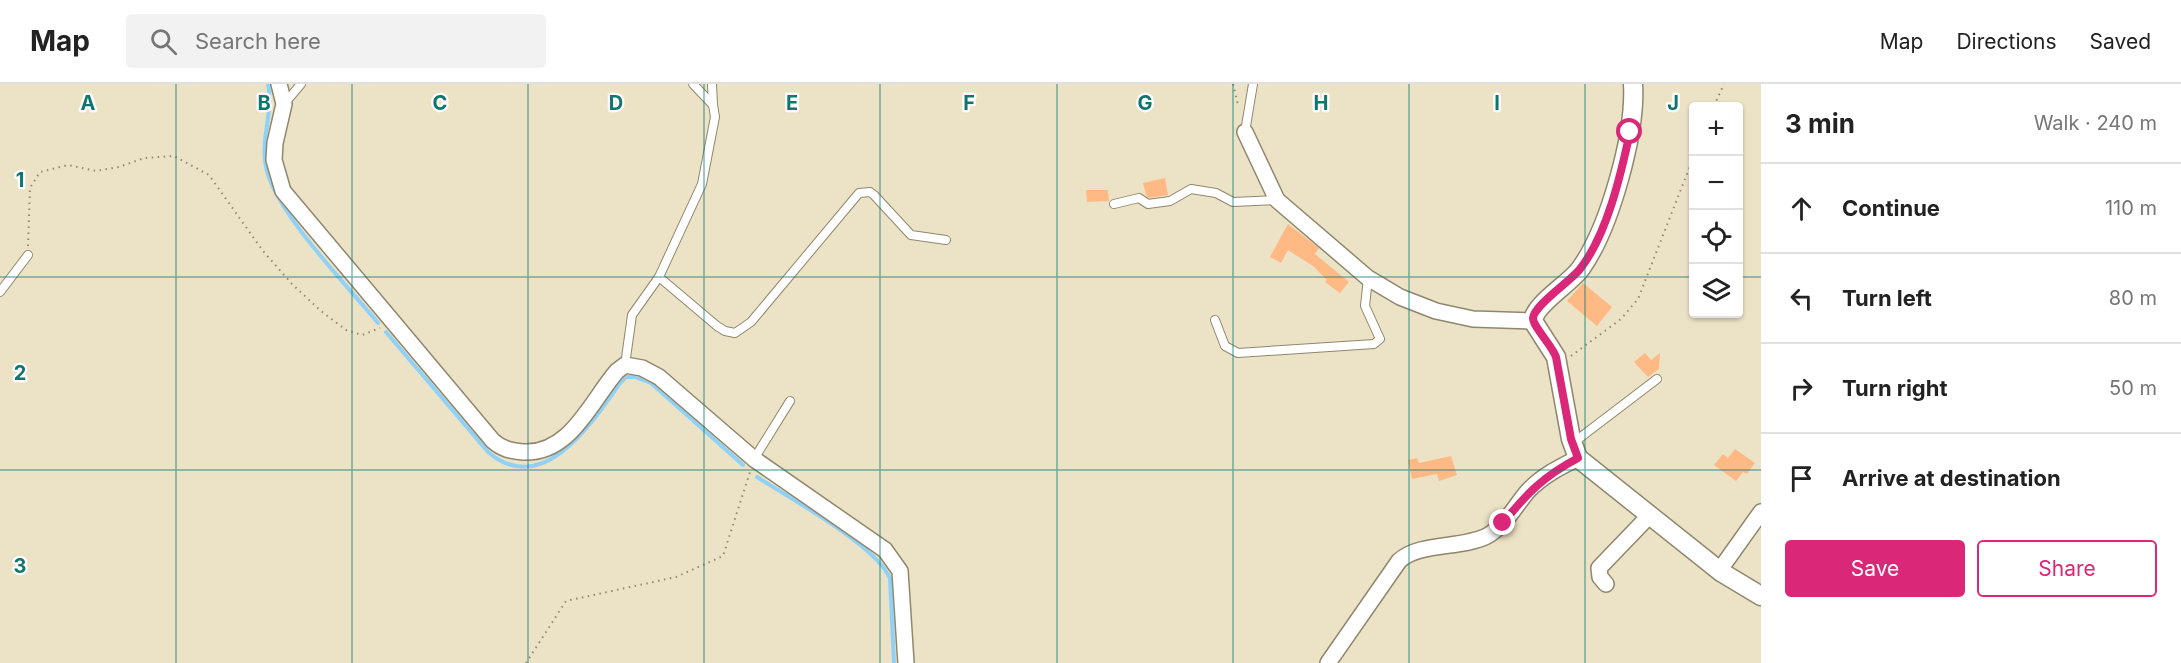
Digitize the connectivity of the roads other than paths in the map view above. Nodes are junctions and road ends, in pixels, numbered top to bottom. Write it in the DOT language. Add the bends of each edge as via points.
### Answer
graph roads {
  1 [pos="279,84"];
  2 [pos="301,84"];
  3 [pos="693,84"];
  4 [pos="712,84"];
  5 [pos="1253,84"];
  6 [pos="1633,84"];
  7 [pos="284,104"];
  8 [pos="713,105"];
  9 [pos="1245,132"];
  10 [pos="1277,200"];
  11 [pos="1114,204"];
  12 [pos="946,240"];
  13 [pos="28,255"];
  14 [pos="659,278"];
  15 [pos="1368,278"];
  16 [pos="0,292"];
  17 [pos="1215,320"];
  18 [pos="1533,321"];
  19 [pos="625,366"];
  20 [pos="1657,379"];
  21 [pos="790,401"];
  22 [pos="1575,451"];
  23 [pos="754,459"];
  24 [pos="1761,512"];
  25 [pos="1650,515"];
  26 [pos="1719,571"];
  27 [pos="1606,584"];
  28 [pos="1761,596"];
  29 [pos="906,663"];
  30 [pos="1328,663"];
  1 -- 7 [label="street"];
  2 -- 7 [label="lane"];
  3 -- 8 [label="lane"];
  4 -- 8 [label="lane"];
  5 -- 9 [label="lane"];
  6 -- 18 [label="street" via="1633,115 1625,153 1598,236 1580,270 1538,308"];
  7 -- 19 [label="street" via="274,153 280,184 296,209 493,441 512,451 535,451 561,441 617,370"];
  8 -- 14 [label="lane" via="715,117 702,184"];
  9 -- 10 [label="street"];
  10 -- 11 [label="lane" via="1233,202 1216,193 1191,189 1170,201 1148,204 1139,198"];
  10 -- 15 [label="street"];
  12 -- 14 [label="lane" via="911,235 874,195 859,193 751,322 735,333 725,332"];
  13 -- 16 [label="lane"];
  14 -- 19 [label="lane" via="632,315"];
  15 -- 17 [label="lane" via="1365,306 1380,339 1374,344 1238,353 1225,346"];
  15 -- 18 [label="street" via="1400,297 1436,311 1473,319"];
  18 -- 22 [label="street" via="1551,344 1558,364"];
  19 -- 23 [label="street" via="642,368 659,377"];
  20 -- 22 [label="lane"];
  21 -- 23 [label="lane"];
  22 -- 25 [label="street"];
  22 -- 30 [label="street" via="1528,490 1503,523 1488,535 1407,553"];
  23 -- 29 [label="street" via="873,540 894,559 901,582"];
  24 -- 26 [label="street"];
  25 -- 26 [label="street"];
  25 -- 27 [label="street" via="1599,568"];
  26 -- 28 [label="street"];
}
